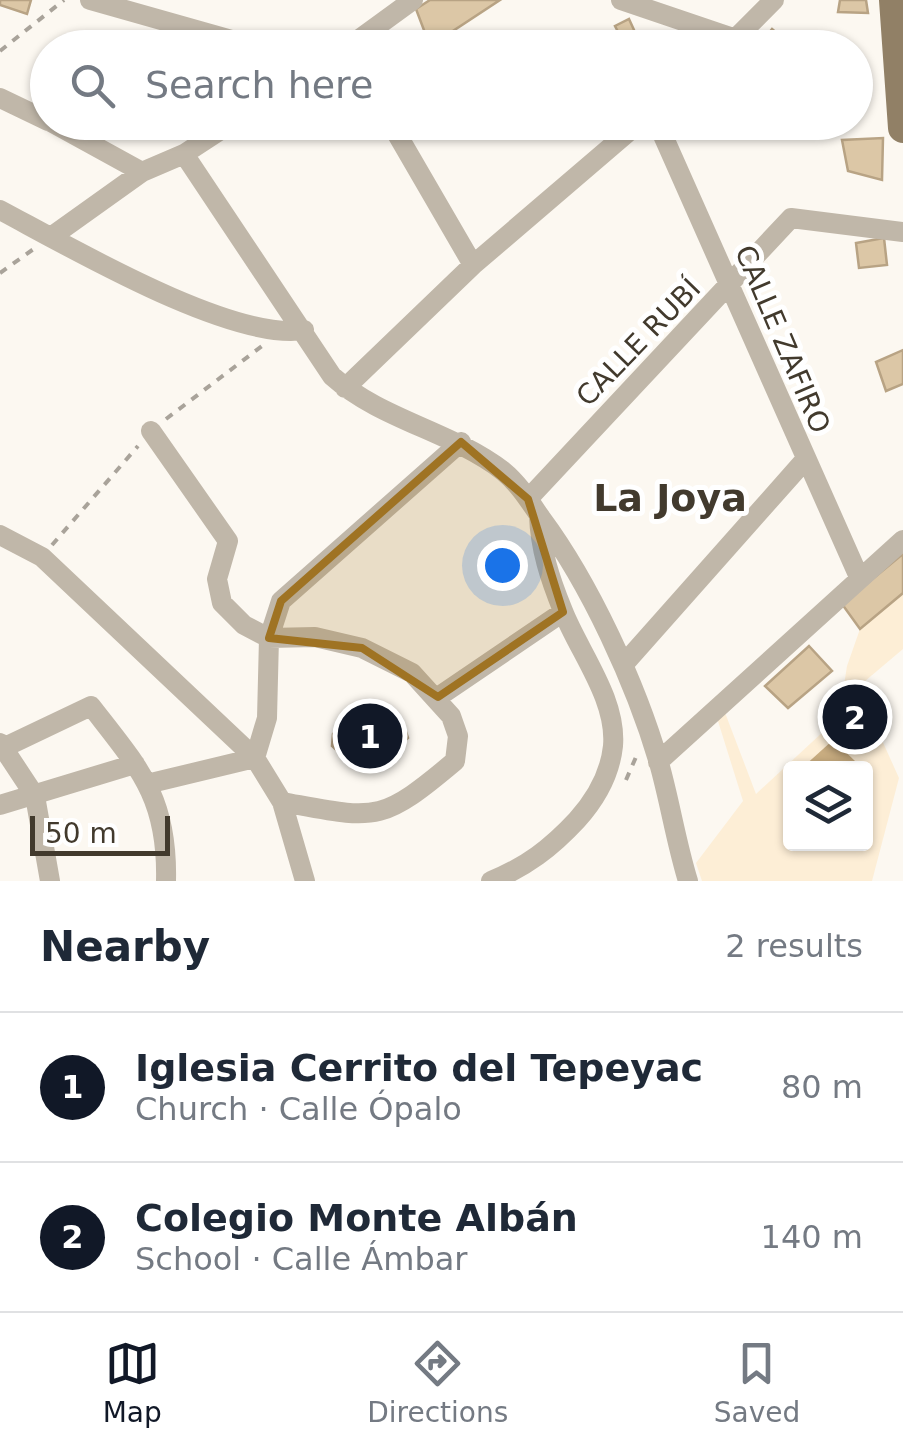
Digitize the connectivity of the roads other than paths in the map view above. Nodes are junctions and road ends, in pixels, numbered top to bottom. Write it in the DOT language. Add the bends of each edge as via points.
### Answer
graph roads {
  1 [pos="90,0"];
  2 [pos="414,0"];
  3 [pos="621,0"];
  4 [pos="774,0"];
  5 [pos="894,0"];
  6 [pos="196,30"];
  7 [pos="372,30"];
  8 [pos="698,30"];
  9 [pos="744,30"];
  10 [pos="0,98"];
  11 [pos="30,113"];
  12 [pos="903,128"];
  13 [pos="82,140"];
  14 [pos="205,140"];
  15 [pos="400,140"];
  16 [pos="619,140"];
  17 [pos="665,140"];
  18 [pos="184,154"];
  19 [pos="142,172"];
  20 [pos="0,210"];
  21 [pos="903,232"];
  22 [pos="51,237"];
  23 [pos="473,265"];
  24 [pos="732,285"];
  25 [pos="304,330"];
  26 [pos="345,388"];
  27 [pos="151,431"];
  28 [pos="461,442"];
  29 [pos="804,460"];
  30 [pos="534,507"];
  31 [pos="0,535"];
  32 [pos="903,540"];
  33 [pos="858,577"];
  34 [pos="563,612"];
  35 [pos="269,638"];
  36 [pos="624,664"];
  37 [pos="438,697"];
  38 [pos="2,746"];
  39 [pos="255,758"];
  40 [pos="658,762"];
  41 [pos="135,764"];
  42 [pos="151,784"];
  43 [pos="35,796"];
  44 [pos="282,802"];
  45 [pos="0,805"];
  46 [pos="679,852"];
  47 [pos="50,881"];
  48 [pos="166,881"];
  49 [pos="305,881"];
  50 [pos="490,881"];
  51 [pos="669,881"];
  52 [pos="688,881"];
  1 -- 6 [label="street"];
  2 -- 7 [label="street"];
  3 -- 8 [label="street"];
  4 -- 9 [label="street"];
  5 -- 12 [label="main road"];
  10 -- 11 [label="street"];
  13 -- 19 [label="street"];
  14 -- 18 [label="street"];
  15 -- 23 [label="street"];
  16 -- 23 [label="street"];
  17 -- 24 [label="street, CALLE ZAFIRO"];
  18 -- 19 [label="street"];
  18 -- 25 [label="street"];
  19 -- 22 [label="street"];
  20 -- 22 [label="street"];
  21 -- 24 [label="street, CALLE RUBÍ" via="791,218"];
  22 -- 25 [label="street" via="145,287 278,334"];
  23 -- 26 [label="street"];
  24 -- 29 [label="street, CALLE ZAFIRO"];
  24 -- 30 [label="street, CALLE RUBÍ"];
  25 -- 26 [label="street"];
  26 -- 28 [label="street"];
  27 -- 35 [label="street" via="228,541 217,579 222,603"];
  28 -- 30 [label="street" via="507,474"];
  28 -- 35 [label="street" via="282,602"];
  29 -- 33 [label="street, CALLE ZAFIRO"];
  29 -- 36 [label="street"];
  30 -- 34 [label="street"];
  30 -- 36 [label="street" via="569,554"];
  31 -- 39 [label="street" via="56,570"];
  32 -- 33 [label="street"];
  33 -- 40 [label="street"];
  34 -- 37 [label="street"];
  34 -- 50 [label="street" via="594,676 613,746 596,799 546,850"];
  35 -- 37 [label="street" via="315,637 362,648 388,658"];
  35 -- 39 [label="street" via="267,718"];
  36 -- 40 [label="street"];
  37 -- 44 [label="street" via="458,736 454,761 414,795 386,811 354,816"];
  38 -- 41 [label="street" via="91,706"];
  38 -- 43 [label="street"];
  39 -- 42 [label="street"];
  39 -- 44 [label="street"];
  40 -- 46 [label="street"];
  41 -- 42 [label="street"];
  41 -- 43 [label="street"];
  42 -- 48 [label="street" via="167,845"];
  43 -- 45 [label="street"];
  43 -- 47 [label="street"];
  44 -- 49 [label="street"];
  46 -- 51 [label="street"];
  46 -- 52 [label="street"];
}
